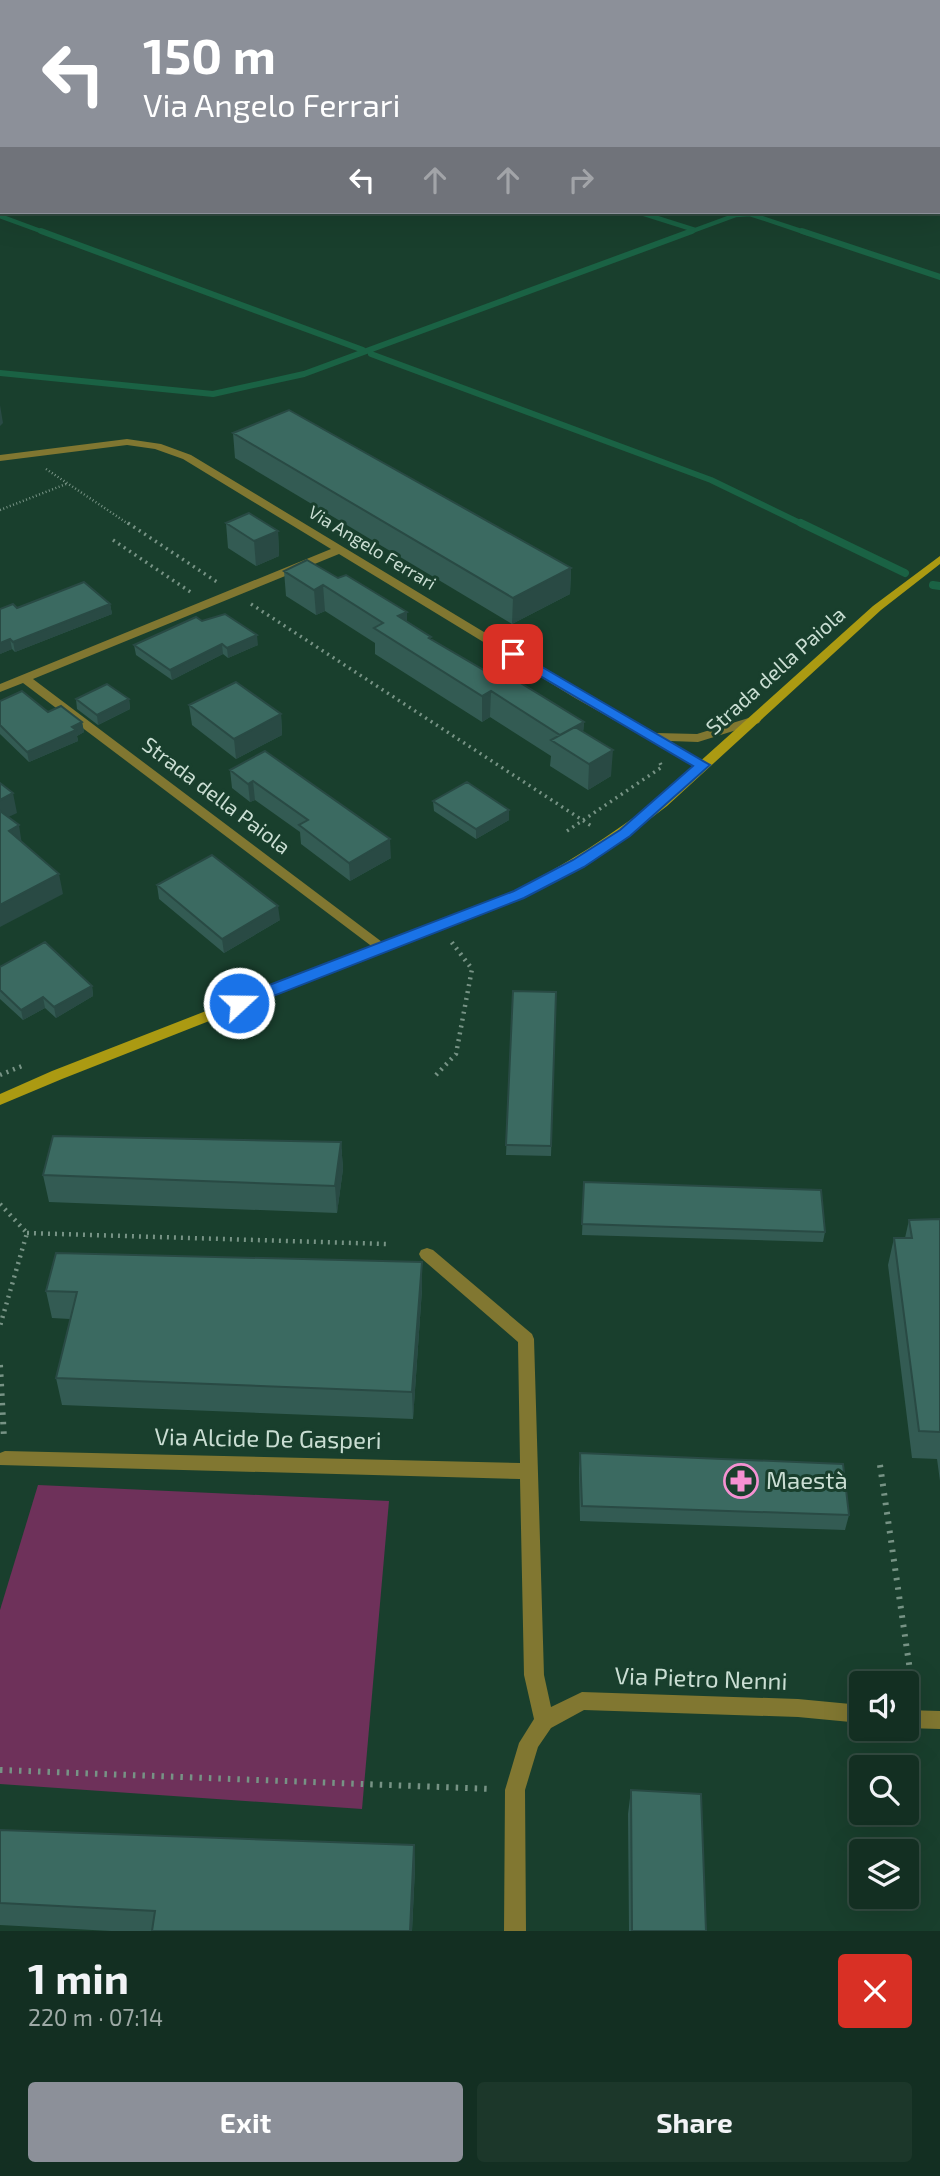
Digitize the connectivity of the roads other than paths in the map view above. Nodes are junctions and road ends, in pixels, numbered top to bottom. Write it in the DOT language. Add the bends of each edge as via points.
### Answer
graph roads {
  1 [pos="0,458"];
  2 [pos="338,550"];
  3 [pos="940,559"];
  4 [pos="24,678"];
  5 [pos="0,688"];
  6 [pos="755,720"];
  7 [pos="652,737"];
  8 [pos="702,765"];
  9 [pos="383,948"];
  10 [pos="0,1100"];
  11 [pos="427,1254"];
  12 [pos="5,1459"];
  13 [pos="529,1471"];
  14 [pos="849,1713"];
  15 [pos="919,1719"];
  16 [pos="940,1720"];
  17 [pos="544,1721"];
  18 [pos="514,1931"];
  1 -- 2 [label="street, Via Angelo Ferrari" via="127,442 157,446 187,457"];
  2 -- 4 [label="street"];
  2 -- 7 [label="street, Via Angelo Ferrari"];
  3 -- 6 [label="street, Strada della Paiola" via="877,608"];
  4 -- 5 [label="street"];
  4 -- 9 [label="street, Strada della Paiola"];
  6 -- 7 [label="street" via="698,738"];
  6 -- 8 [label="street, Strada della Paiola"];
  7 -- 8 [label="street, Via Angelo Ferrari"];
  8 -- 9 [label="street, Strada della Paiola" via="625,833 579,863 519,894"];
  9 -- 10 [label="street, Strada della Paiola"];
  11 -- 13 [label="street" via="526,1339"];
  12 -- 13 [label="street, Via Alcide De Gasperi"];
  13 -- 17 [label="street" via="534,1675"];
  14 -- 17 [label="street, Via Pietro Nenni" via="582,1701"];
  15 -- 16 [label="street"];
  17 -- 18 [label="street" via="529,1743 515,1790"];
}
